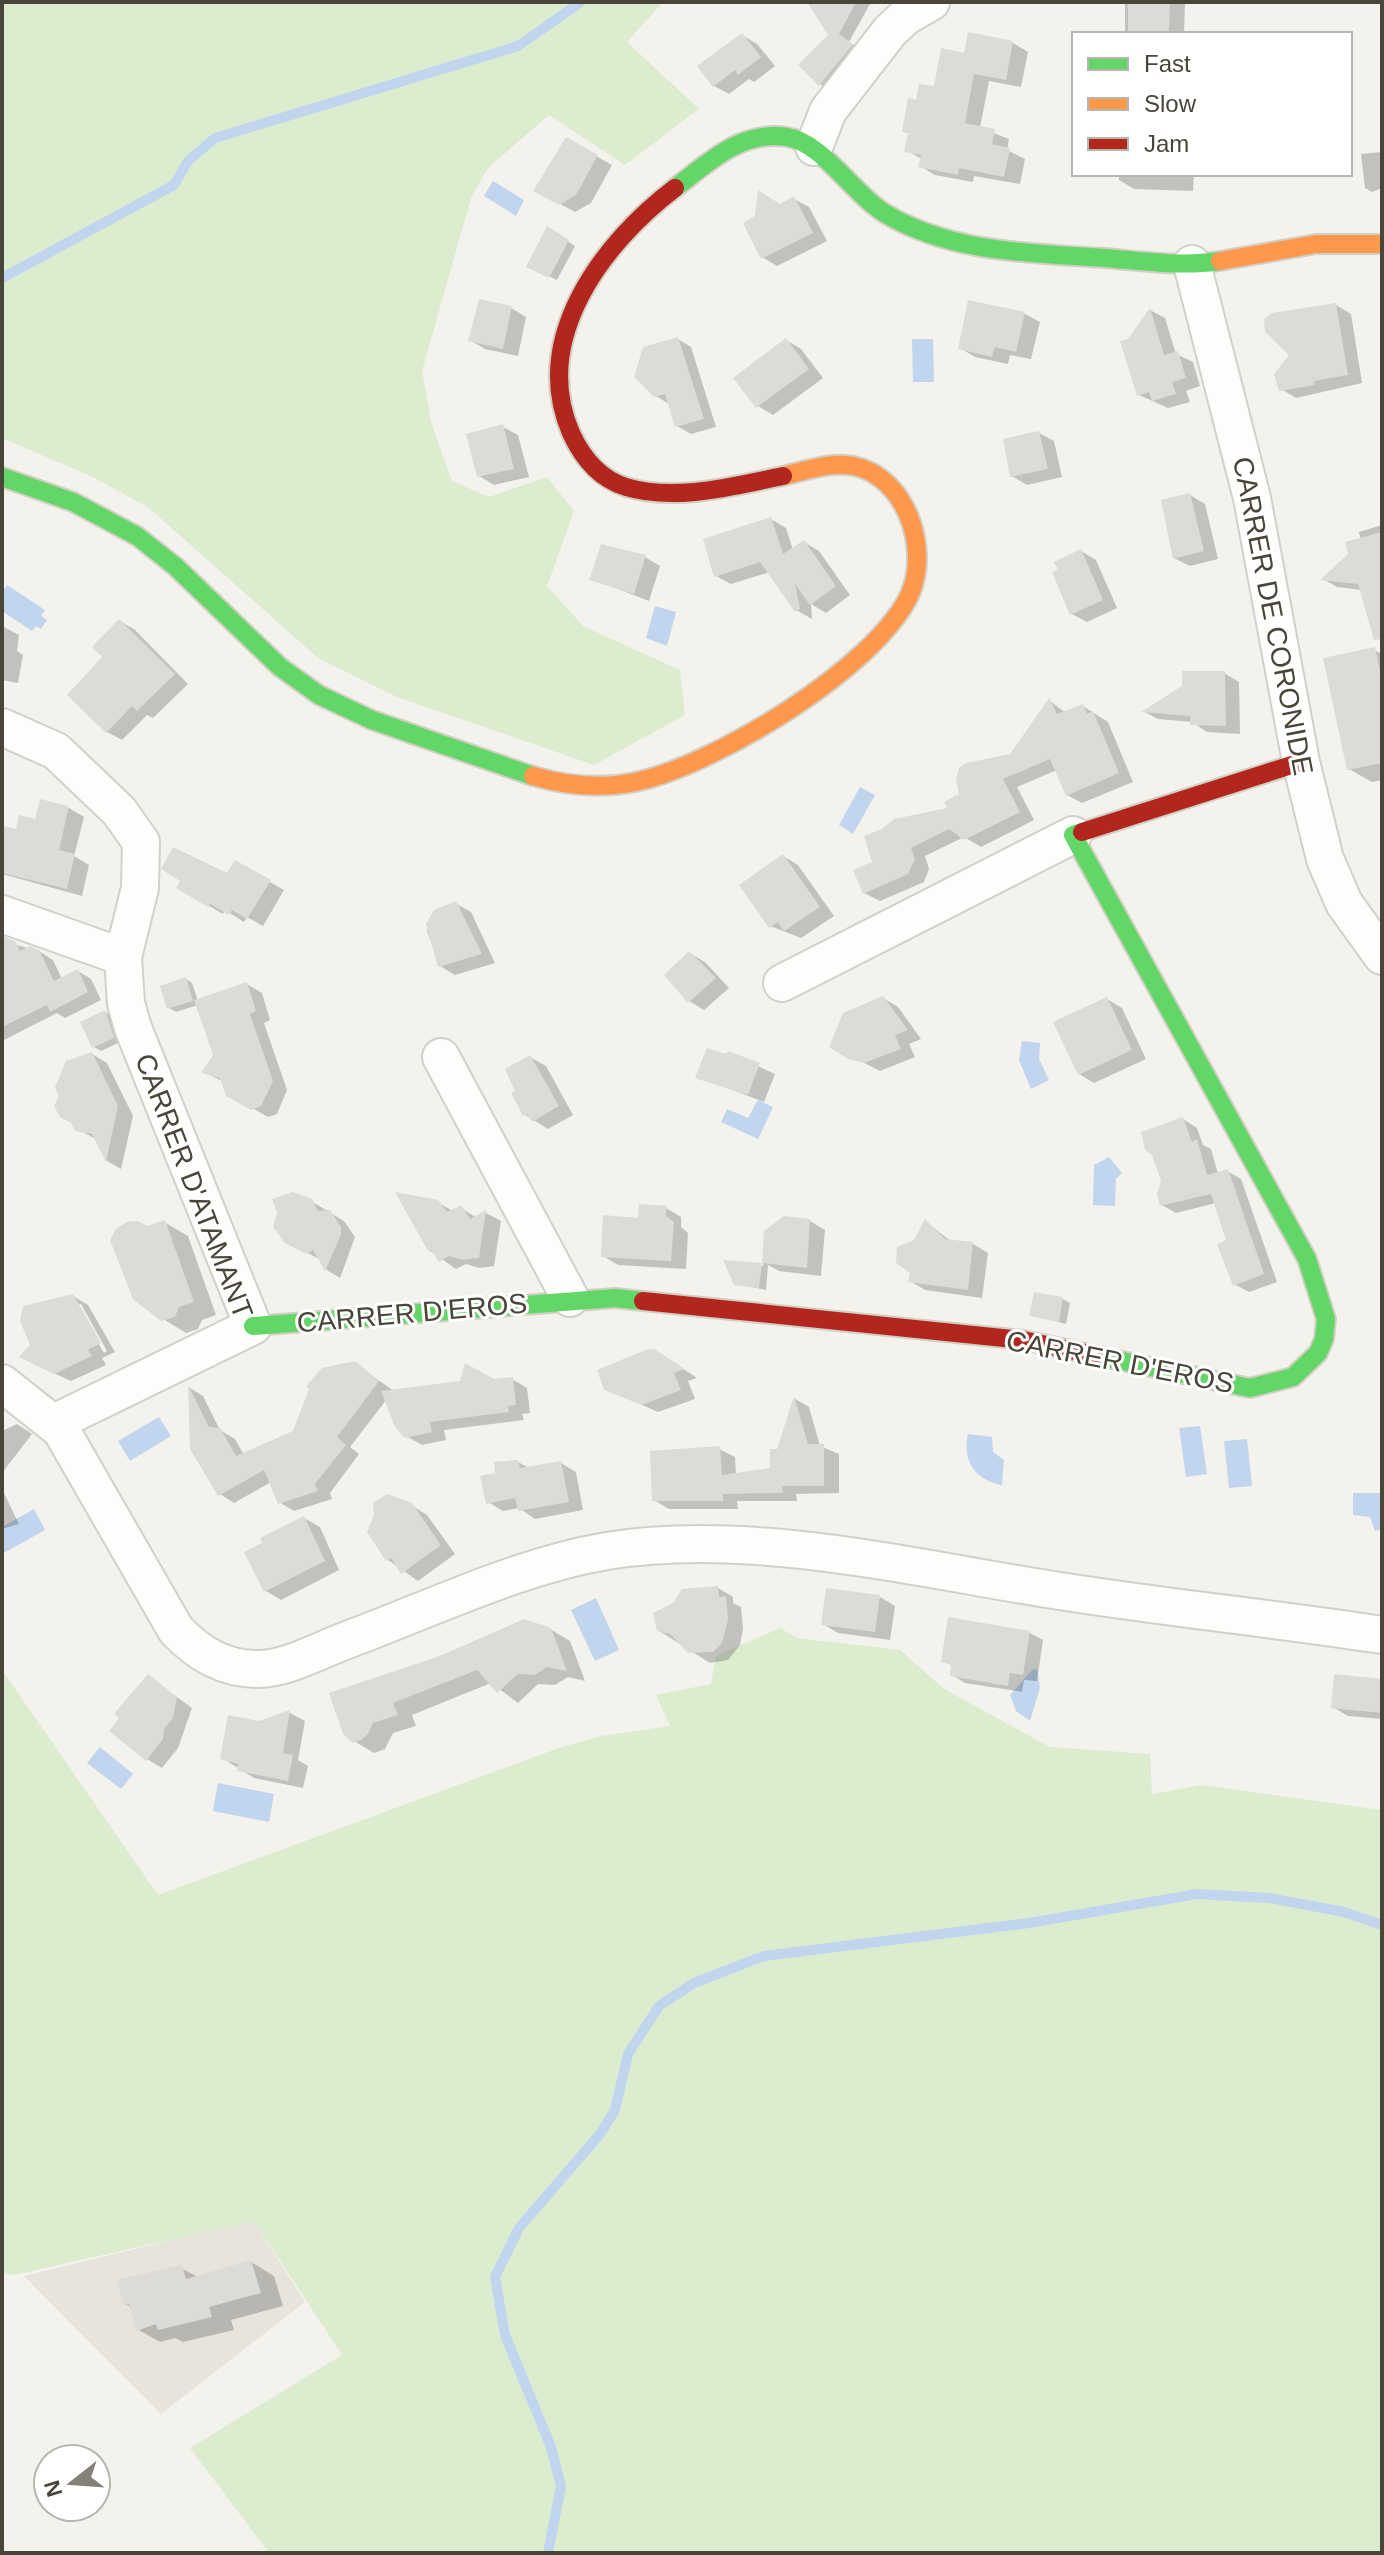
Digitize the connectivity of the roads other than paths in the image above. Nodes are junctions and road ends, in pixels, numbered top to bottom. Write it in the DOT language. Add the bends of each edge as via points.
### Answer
graph roads {
  1 [pos="931,2"];
  2 [pos="814,147"];
  3 [pos="1379,234"];
  4 [pos="1192,264"];
  5 [pos="2,477"];
  6 [pos="2,727"];
  7 [pos="1301,762"];
  8 [pos="1073,835"];
  9 [pos="2,914"];
  10 [pos="1382,956"];
  11 [pos="123,957"];
  12 [pos="782,983"];
  13 [pos="441,1057"];
  14 [pos="570,1298"];
  15 [pos="253,1326"];
  16 [pos="2,1383"];
  17 [pos="54,1423"];
  18 [pos="1382,1635"];
  1 -- 2 [label="street" via="890,31 828,111"];
  2 -- 4 [label="street" via="870,204 903,224 1008,251"];
  2 -- 5 [label="street" via="789,137 738,143 672,189 623,235 589,279 565,328 558,380 564,413 587,462 624,488 641,491 660,494 861,465 898,493 915,538 915,574 899,613 816,690 721,748 656,778 582,786 546,779 386,724 320,695 280,665 152,546 100,512"];
  3 -- 4 [label="street"];
  4 -- 7 [label="street, CARRER DE CORONIDE" via="1252,498"];
  6 -- 11 [label="street, CARRER D'ATAMANT" via="56,751 119,811 141,842 140,888"];
  7 -- 8 [label="street"];
  7 -- 10 [label="street, CARRER DE CORONIDE" via="1332,880"];
  8 -- 12 [label="street"];
  8 -- 14 [label="street, CARRER D'EROS" via="1307,1259 1326,1319 1324,1339 1305,1367 1293,1377 1250,1388 1023,1340 615,1298"];
  9 -- 11 [label="street"];
  11 -- 15 [label="street, CARRER D'ATAMANT" via="133,1028"];
  13 -- 14 [label="street, CARRER D'EROS"];
  14 -- 15 [label="street, CARRER D'EROS"];
  15 -- 17 [label="street, CARRER D'ATAMANT"];
  16 -- 17 [label="street"];
  17 -- 18 [label="street" via="176,1630 191,1646 226,1665 273,1667 541,1568 643,1547 798,1550"];
}
